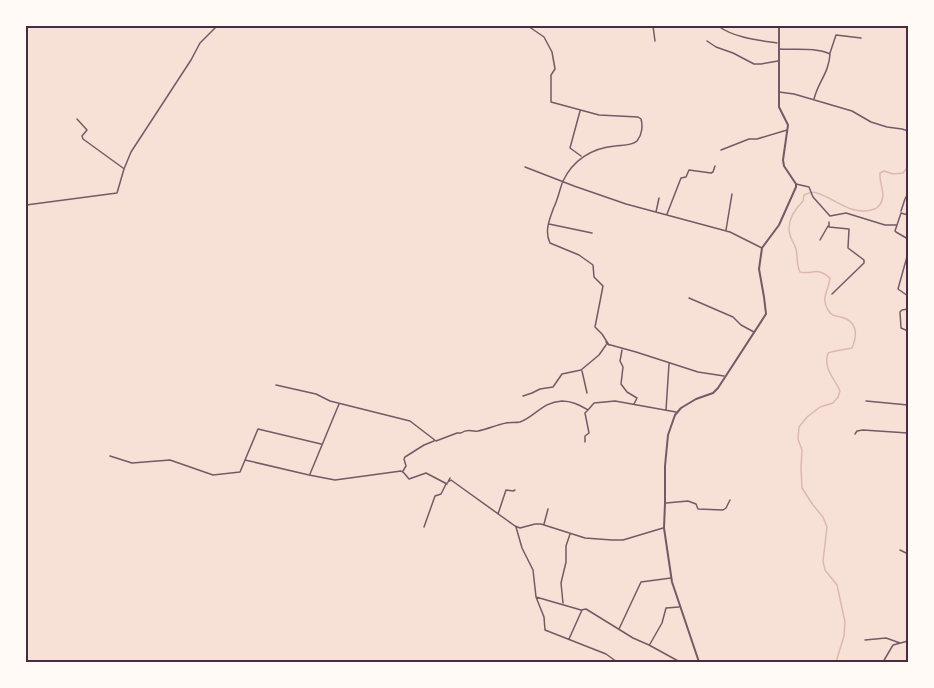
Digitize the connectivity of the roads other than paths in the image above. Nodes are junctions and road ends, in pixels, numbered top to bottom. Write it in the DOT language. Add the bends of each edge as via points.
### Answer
graph roads {
  1 [pos="217,26"];
  2 [pos="528,26"];
  3 [pos="653,26"];
  4 [pos="718,26"];
  5 [pos="728,26"];
  6 [pos="779,26"];
  7 [pos="727,31"];
  8 [pos="861,38"];
  9 [pos="655,41"];
  10 [pos="706,41"];
  11 [pos="779,43"];
  12 [pos="779,49"];
  13 [pos="830,54"];
  14 [pos="779,61"];
  15 [pos="779,92"];
  16 [pos="814,100"];
  17 [pos="580,110"];
  18 [pos="77,119"];
  19 [pos="788,130"];
  20 [pos="909,131"];
  21 [pos="721,150"];
  22 [pos="583,157"];
  23 [pos="715,166"];
  24 [pos="525,167"];
  25 [pos="124,169"];
  26 [pos="562,181"];
  27 [pos="796,184"];
  28 [pos="909,193"];
  29 [pos="732,194"];
  30 [pos="659,198"];
  31 [pos="26,205"];
  32 [pos="656,212"];
  33 [pos="901,213"];
  34 [pos="667,215"];
  35 [pos="909,215"];
  36 [pos="830,216"];
  37 [pos="829,222"];
  38 [pos="548,224"];
  39 [pos="896,225"];
  40 [pos="726,231"];
  41 [pos="592,233"];
  42 [pos="909,239"];
  43 [pos="820,240"];
  44 [pos="762,248"];
  45 [pos="909,253"];
  46 [pos="832,294"];
  47 [pos="909,296"];
  48 [pos="689,298"];
  49 [pos="909,309"];
  50 [pos="909,331"];
  51 [pos="755,333"];
  52 [pos="608,345"];
  53 [pos="622,349"];
  54 [pos="669,363"];
  55 [pos="582,369"];
  56 [pos="725,376"];
  57 [pos="276,385"];
  58 [pos="587,393"];
  59 [pos="522,396"];
  60 [pos="866,401"];
  61 [pos="339,403"];
  62 [pos="634,405"];
  63 [pos="909,405"];
  64 [pos="588,410"];
  65 [pos="666,411"];
  66 [pos="677,412"];
  67 [pos="909,433"];
  68 [pos="855,434"];
  69 [pos="435,440"];
  70 [pos="585,442"];
  71 [pos="321,444"];
  72 [pos="110,456"];
  73 [pos="245,460"];
  74 [pos="403,472"];
  75 [pos="309,475"];
  76 [pos="450,478"];
  77 [pos="447,483"];
  78 [pos="515,490"];
  79 [pos="730,500"];
  80 [pos="665,503"];
  81 [pos="548,509"];
  82 [pos="498,514"];
  83 [pos="544,525"];
  84 [pos="515,526"];
  85 [pos="424,527"];
  86 [pos="664,528"];
  87 [pos="571,534"];
  88 [pos="900,550"];
  89 [pos="909,554"];
  90 [pos="672,578"];
  91 [pos="536,597"];
  92 [pos="564,605"];
  93 [pos="681,608"];
  94 [pos="582,610"];
  95 [pos="618,629"];
  96 [pos="568,639"];
  97 [pos="865,640"];
  98 [pos="908,640"];
  99 [pos="900,644"];
  100 [pos="650,645"];
  101 [pos="617,663"];
  102 [pos="680,663"];
  103 [pos="699,663"];
  104 [pos="883,663"];
  1 -- 25 [label="street" via="198,46"];
  2 -- 17 [label="street" via="544,37 552,51 555,69 551,75 551,102"];
  3 -- 9 [label="street"];
  4 -- 7 [label="street"];
  5 -- 7 [label="street"];
  6 -- 11 [label="street"];
  7 -- 11 [label="street"];
  8 -- 13 [label="street" via="836,35"];
  10 -- 14 [label="street" via="754,64"];
  11 -- 12 [label="street"];
  12 -- 13 [label="street"];
  12 -- 14 [label="street"];
  13 -- 16 [label="street"];
  14 -- 15 [label="street"];
  15 -- 16 [label="street"];
  15 -- 19 [label="street" via="780,110"];
  16 -- 20 [label="street" via="854,111 888,128"];
  17 -- 22 [label="street" via="570,148"];
  17 -- 22 [label="street" via="638,117 642,123 640,135 630,145 604,147"];
  18 -- 25 [label="street" via="87,129 82,139"];
  19 -- 21 [label="street"];
  19 -- 27 [label="street" via="783,160"];
  22 -- 26 [label="street"];
  23 -- 34 [label="street" via="711,173 689,170 681,178"];
  24 -- 26 [label="street"];
  25 -- 31 [label="street" via="116,193"];
  26 -- 32 [label="street"];
  26 -- 38 [label="street"];
  27 -- 36 [label="street" via="808,186"];
  27 -- 44 [label="street" via="778,225"];
  28 -- 33 [label="street"];
  29 -- 40 [label="street"];
  30 -- 32 [label="street"];
  32 -- 34 [label="street"];
  33 -- 35 [label="street"];
  33 -- 39 [label="street"];
  34 -- 40 [label="street"];
  36 -- 37 [label="street"];
  36 -- 39 [label="street" via="846,213"];
  37 -- 43 [label="street"];
  37 -- 46 [label="street" via="829,227 849,229 848,248 864,260"];
  38 -- 41 [label="street"];
  38 -- 52 [label="street" via="550,243 593,265 594,277 603,286 595,327"];
  39 -- 42 [label="street" via="896,232"];
  40 -- 44 [label="street"];
  44 -- 51 [label="street" via="759,275 766,314"];
  45 -- 47 [label="street" via="898,287"];
  48 -- 51 [label="street" via="734,317"];
  49 -- 50 [label="street" via="900,312 901,328"];
  51 -- 56 [label="street"];
  52 -- 53 [label="street"];
  52 -- 55 [label="street"];
  53 -- 54 [label="street"];
  53 -- 62 [label="street" via="620,382 637,398"];
  54 -- 56 [label="street"];
  54 -- 65 [label="street"];
  55 -- 58 [label="street"];
  55 -- 59 [label="street" via="562,374 553,387"];
  56 -- 66 [label="street" via="713,393"];
  57 -- 61 [label="street"];
  60 -- 63 [label="street"];
  61 -- 69 [label="street" via="410,420"];
  61 -- 71 [label="street"];
  62 -- 64 [label="street" via="615,401 594,403"];
  62 -- 65 [label="street"];
  64 -- 69 [label="street" via="570,401 554,402 520,422 465,430"];
  64 -- 70 [label="street"];
  65 -- 66 [label="street"];
  66 -- 80 [label="street" via="667,443"];
  67 -- 68 [label="street" via="863,430"];
  69 -- 74 [label="street" via="405,457"];
  71 -- 73 [label="street" via="259,429"];
  71 -- 75 [label="street"];
  72 -- 73 [label="street" via="132,463 170,460 213,476 239,473"];
  73 -- 75 [label="street"];
  74 -- 75 [label="street" via="338,480"];
  74 -- 77 [label="street" via="409,479 426,473"];
  76 -- 77 [label="street"];
  77 -- 82 [label="street" via="451,480"];
  77 -- 85 [label="street" via="441,494 435,496"];
  78 -- 82 [label="street" via="506,490"];
  79 -- 80 [label="street" via="723,510 698,508 688,501"];
  80 -- 86 [label="street"];
  81 -- 83 [label="street"];
  82 -- 84 [label="street"];
  83 -- 84 [label="street"];
  83 -- 87 [label="street"];
  84 -- 91 [label="street" via="534,570"];
  86 -- 87 [label="street" via="620,540"];
  86 -- 90 [label="street"];
  87 -- 92 [label="street" via="561,583"];
  88 -- 89 [label="street"];
  90 -- 93 [label="street"];
  90 -- 95 [label="street" via="640,582"];
  91 -- 92 [label="street"];
  91 -- 96 [label="street" via="545,630"];
  92 -- 94 [label="street"];
  93 -- 100 [label="street" via="666,608"];
  93 -- 103 [label="street"];
  94 -- 95 [label="street"];
  94 -- 96 [label="street"];
  95 -- 100 [label="street"];
  96 -- 101 [label="street" via="606,654"];
  97 -- 99 [label="street" via="886,638"];
  98 -- 99 [label="street"];
  99 -- 104 [label="street" via="891,647"];
  100 -- 102 [label="street"];
}
